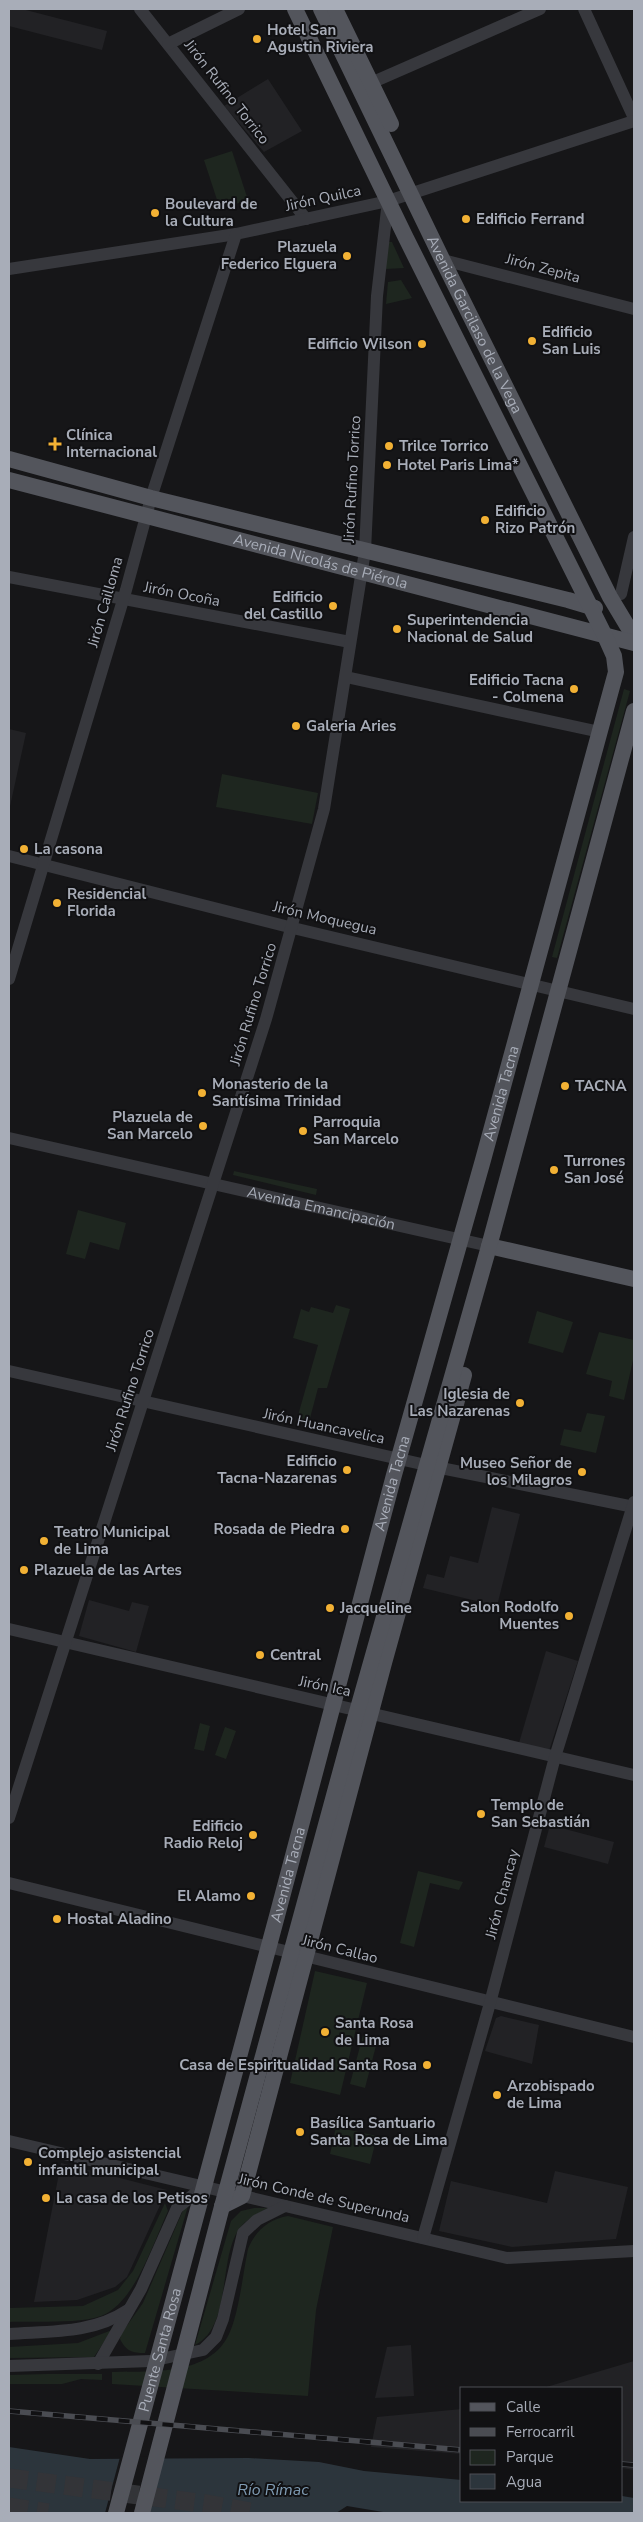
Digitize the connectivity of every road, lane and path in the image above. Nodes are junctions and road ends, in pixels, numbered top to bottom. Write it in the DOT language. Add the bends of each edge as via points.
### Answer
graph roads {
  1 [pos="140,9"];
  2 [pos="239,9"];
  3 [pos="295,9"];
  4 [pos="321,9"];
  5 [pos="335,9"];
  6 [pos="540,9"];
  7 [pos="584,9"];
  8 [pos="168,44"];
  9 [pos="366,85"];
  10 [pos="634,120"];
  11 [pos="417,191"];
  12 [pos="388,201"];
  13 [pos="306,219"];
  14 [pos="236,234"];
  15 [pos="449,261"];
  16 [pos="9,269"];
  17 [pos="634,309"];
  18 [pos="9,459"];
  19 [pos="9,480"];
  20 [pos="151,498"];
  21 [pos="146,518"];
  22 [pos="634,537"];
  23 [pos="365,551"];
  24 [pos="363,572"];
  25 [pos="9,577"];
  26 [pos="620,594"];
  27 [pos="123,599"];
  28 [pos="589,606"];
  29 [pos="630,619"];
  30 [pos="605,636"];
  31 [pos="634,637"];
  32 [pos="350,642"];
  33 [pos="634,643"];
  34 [pos="346,677"];
  35 [pos="634,711"];
  36 [pos="600,732"];
  37 [pos="634,745"];
  38 [pos="9,856"];
  39 [pos="45,864"];
  40 [pos="292,928"];
  41 [pos="9,979"];
  42 [pos="530,984"];
  43 [pos="562,991"];
  44 [pos="634,1009"];
  45 [pos="9,1138"];
  46 [pos="213,1185"];
  47 [pos="461,1239"];
  48 [pos="494,1247"];
  49 [pos="634,1279"];
  50 [pos="9,1371"];
  51 [pos="143,1403"];
  52 [pos="395,1458"];
  53 [pos="433,1467"];
  54 [pos="634,1505"];
  55 [pos="9,1629"];
  56 [pos="65,1642"];
  57 [pos="333,1704"];
  58 [pos="364,1711"];
  59 [pos="555,1757"];
  60 [pos="634,1775"];
  61 [pos="9,1818"];
  62 [pos="9,1884"];
  63 [pos="268,1949"];
  64 [pos="299,1956"];
  65 [pos="490,2003"];
  66 [pos="634,2037"];
  67 [pos="9,2141"];
  68 [pos="203,2187"];
  69 [pos="230,2198"];
  70 [pos="285,2206"];
  71 [pos="423,2238"];
  72 [pos="634,2251"];
  73 [pos="130,2308"];
  74 [pos="9,2334"];
  75 [pos="98,2364"];
  76 [pos="9,2366"];
  77 [pos="116,2513"];
  78 [pos="142,2513"];
  1 -- 8 [label="street, Jirón Rufino Torrico"];
  2 -- 8 [label="street"];
  3 -- 12 [label="main road, Avenida Garcilaso de la Vega"];
  4 -- 9 [label="main road, Avenida Garcilaso de la Vega"];
  5 -- 9 [label="main road, Avenida Garcilaso de la Vega"];
  6 -- 9 [label="street"];
  7 -- 10 [label="street"];
  8 -- 13 [label="street, Jirón Rufino Torrico"];
  9 -- 11 [label="main road, Avenida Garcilaso de la Vega"];
  10 -- 11 [label="street, Jirón Quilca"];
  11 -- 12 [label="street, Jirón Quilca"];
  11 -- 15 [label="main road, Avenida Garcilaso de la Vega"];
  12 -- 13 [label="street, Jirón Quilca"];
  12 -- 23 [label="street, Jirón Rufino Torrico" via="377,296"];
  12 -- 28 [label="main road, Avenida Garcilaso de la Vega"];
  13 -- 14 [label="street, Jirón Quilca"];
  14 -- 16 [label="street, Jirón Quilca"];
  14 -- 20 [label="street, Jirón Cailloma"];
  15 -- 17 [label="street, Jirón Zepita"];
  15 -- 26 [label="main road, Avenida Garcilaso de la Vega"];
  15 -- 29 [label="main road, Avenida Garcilaso de la Vega"];
  18 -- 20 [label="main road, Avenida Nicolás de Piérola"];
  19 -- 21 [label="main road, Avenida Nicolás de Piérola"];
  20 -- 21 [label="street, Jirón Cailloma"];
  20 -- 23 [label="main road, Avenida Nicolás de Piérola"];
  21 -- 24 [label="main road, Avenida Nicolás de Piérola"];
  21 -- 27 [label="street, Jirón Cailloma"];
  22 -- 26 [label="street"];
  23 -- 24 [label="street, Jirón Rufino Torrico"];
  23 -- 28 [label="main road, Avenida Nicolás de Piérola"];
  24 -- 30 [label="main road, Avenida Nicolás de Piérola"];
  24 -- 32 [label="street, Jirón Rufino Torrico"];
  25 -- 27 [label="street, Jirón Ocoña"];
  26 -- 29 [label="main road, Avenida Garcilaso de la Vega"];
  27 -- 32 [label="street, Jirón Ocoña"];
  27 -- 39 [label="street, Jirón Cailloma"];
  28 -- 29 [label="main road, Avenida Nicolás de Piérola"];
  28 -- 30 [label="main road, Avenida Garcilaso de la Vega"];
  29 -- 31 [label="main road, Avenida Garcilaso de la Vega"];
  30 -- 33 [label="main road, Avenida Nicolás de Piérola"];
  30 -- 36 [label="main road, Avenida Tacna" via="614,656 616,672"];
  32 -- 34 [label="street, Jirón Rufino Torrico"];
  34 -- 36 [label="street"];
  34 -- 40 [label="street, Jirón Rufino Torrico" via="324,809"];
  35 -- 43 [label="main road, Avenida Tacna"];
  36 -- 42 [label="main road, Avenida Tacna"];
  37 -- 43 [label="main road, Avenida Tacna"];
  38 -- 39 [label="street, Jirón Moquegua"];
  39 -- 40 [label="street, Jirón Moquegua"];
  39 -- 41 [label="street, Jirón Cailloma"];
  40 -- 42 [label="street, Jirón Moquegua"];
  40 -- 46 [label="street, Jirón Rufino Torrico"];
  42 -- 43 [label="street, Jirón Moquegua"];
  42 -- 47 [label="main road, Avenida Tacna"];
  43 -- 44 [label="street, Jirón Moquegua"];
  43 -- 48 [label="main road, Avenida Tacna"];
  45 -- 46 [label="street, Avenida Emancipación"];
  46 -- 47 [label="street, Avenida Emancipación"];
  46 -- 51 [label="street, Jirón Rufino Torrico"];
  47 -- 48 [label="street, Avenida Emancipación"];
  47 -- 52 [label="main road, Avenida Tacna"];
  48 -- 49 [label="main road, Avenida Emancipación"];
  48 -- 53 [label="main road, Avenida Tacna"];
  50 -- 51 [label="street, Jirón Huancavelica"];
  51 -- 52 [label="street, Jirón Huancavelica"];
  51 -- 56 [label="street, Jirón Rufino Torrico"];
  52 -- 53 [label="street, Jirón Huancavelica"];
  52 -- 57 [label="main road, Avenida Tacna"];
  53 -- 54 [label="street, Jirón Huancavelica"];
  53 -- 58 [label="main road, Avenida Tacna"];
  54 -- 59 [label="street, Jirón Chancay"];
  55 -- 56 [label="street, Jirón Ica"];
  56 -- 57 [label="street, Jirón Ica"];
  56 -- 61 [label="street, Jirón Rufino Torrico"];
  57 -- 58 [label="street, Jirón Ica"];
  57 -- 63 [label="main road, Avenida Tacna"];
  58 -- 59 [label="street, Jirón Ica"];
  58 -- 64 [label="main road, Avenida Tacna"];
  59 -- 60 [label="street, Jirón Ica"];
  59 -- 65 [label="street, Jirón Chancay"];
  62 -- 63 [label="street, Jirón Callao"];
  63 -- 64 [label="street, Jirón Callao"];
  63 -- 68 [label="main road, Avenida Tacna"];
  64 -- 65 [label="street, Jirón Callao"];
  64 -- 69 [label="main road, Avenida Tacna"];
  65 -- 66 [label="street, Jirón Callao"];
  65 -- 71 [label="street, Jirón Chancay"];
  67 -- 68 [label="street, Jirón Conde de Superunda"];
  68 -- 69 [label="street, Jirón Conde de Superunda"];
  68 -- 73 [label="street" via="177,2208"];
  68 -- 77 [label="main road, Puente Santa Rosa"];
  69 -- 70 [label="street, Jirón Conde de Superunda"];
  69 -- 78 [label="main road, Puente Santa Rosa" via="189,2332"];
  70 -- 71 [label="street, Jirón Conde de Superunda"];
  70 -- 75 [label="street" via="257,2220 243,2233 223,2319 210,2344 203,2350 151,2361"];
  71 -- 72 [label="street, Jirón Conde de Superunda" via="507,2258"];
  73 -- 74 [label="street" via="105,2324 86,2329"];
  73 -- 75 [label="street"];
  75 -- 76 [label="street"];
}
